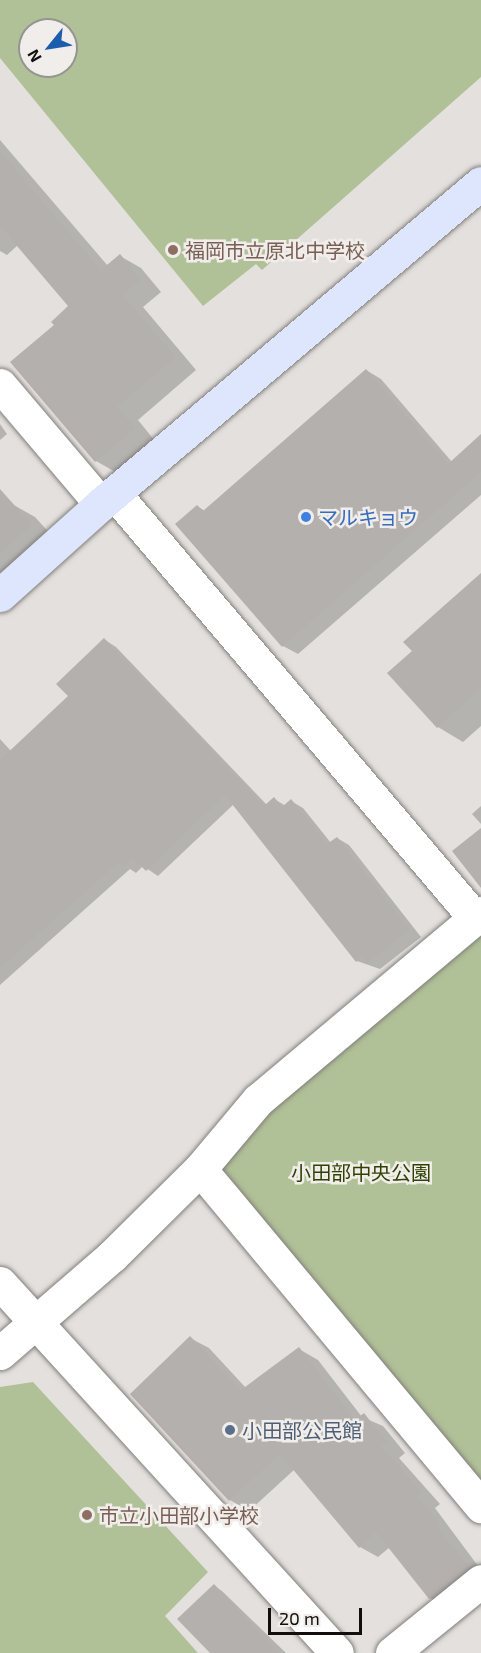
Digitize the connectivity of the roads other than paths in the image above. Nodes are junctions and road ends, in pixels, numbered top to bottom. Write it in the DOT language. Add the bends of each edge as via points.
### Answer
graph roads {
  1 [pos="481,183"];
  2 [pos="0,385"];
  3 [pos="108,499"];
  4 [pos="0,595"];
  5 [pos="478,915"];
  6 [pos="200,1169"];
  7 [pos="0,1283"];
  8 [pos="37,1324"];
  9 [pos="0,1353"];
  10 [pos="481,1506"];
  11 [pos="481,1581"];
  12 [pos="337,1653"];
  13 [pos="392,1653"];
  1 -- 3 [label="street"];
  2 -- 3 [label="street"];
  3 -- 4 [label="street"];
  3 -- 5 [label="street"];
  5 -- 6 [label="street" via="258,1100"];
  6 -- 8 [label="street"];
  6 -- 10 [label="street"];
  7 -- 8 [label="street"];
  8 -- 9 [label="street"];
  8 -- 12 [label="street"];
  11 -- 13 [label="street"];
}
